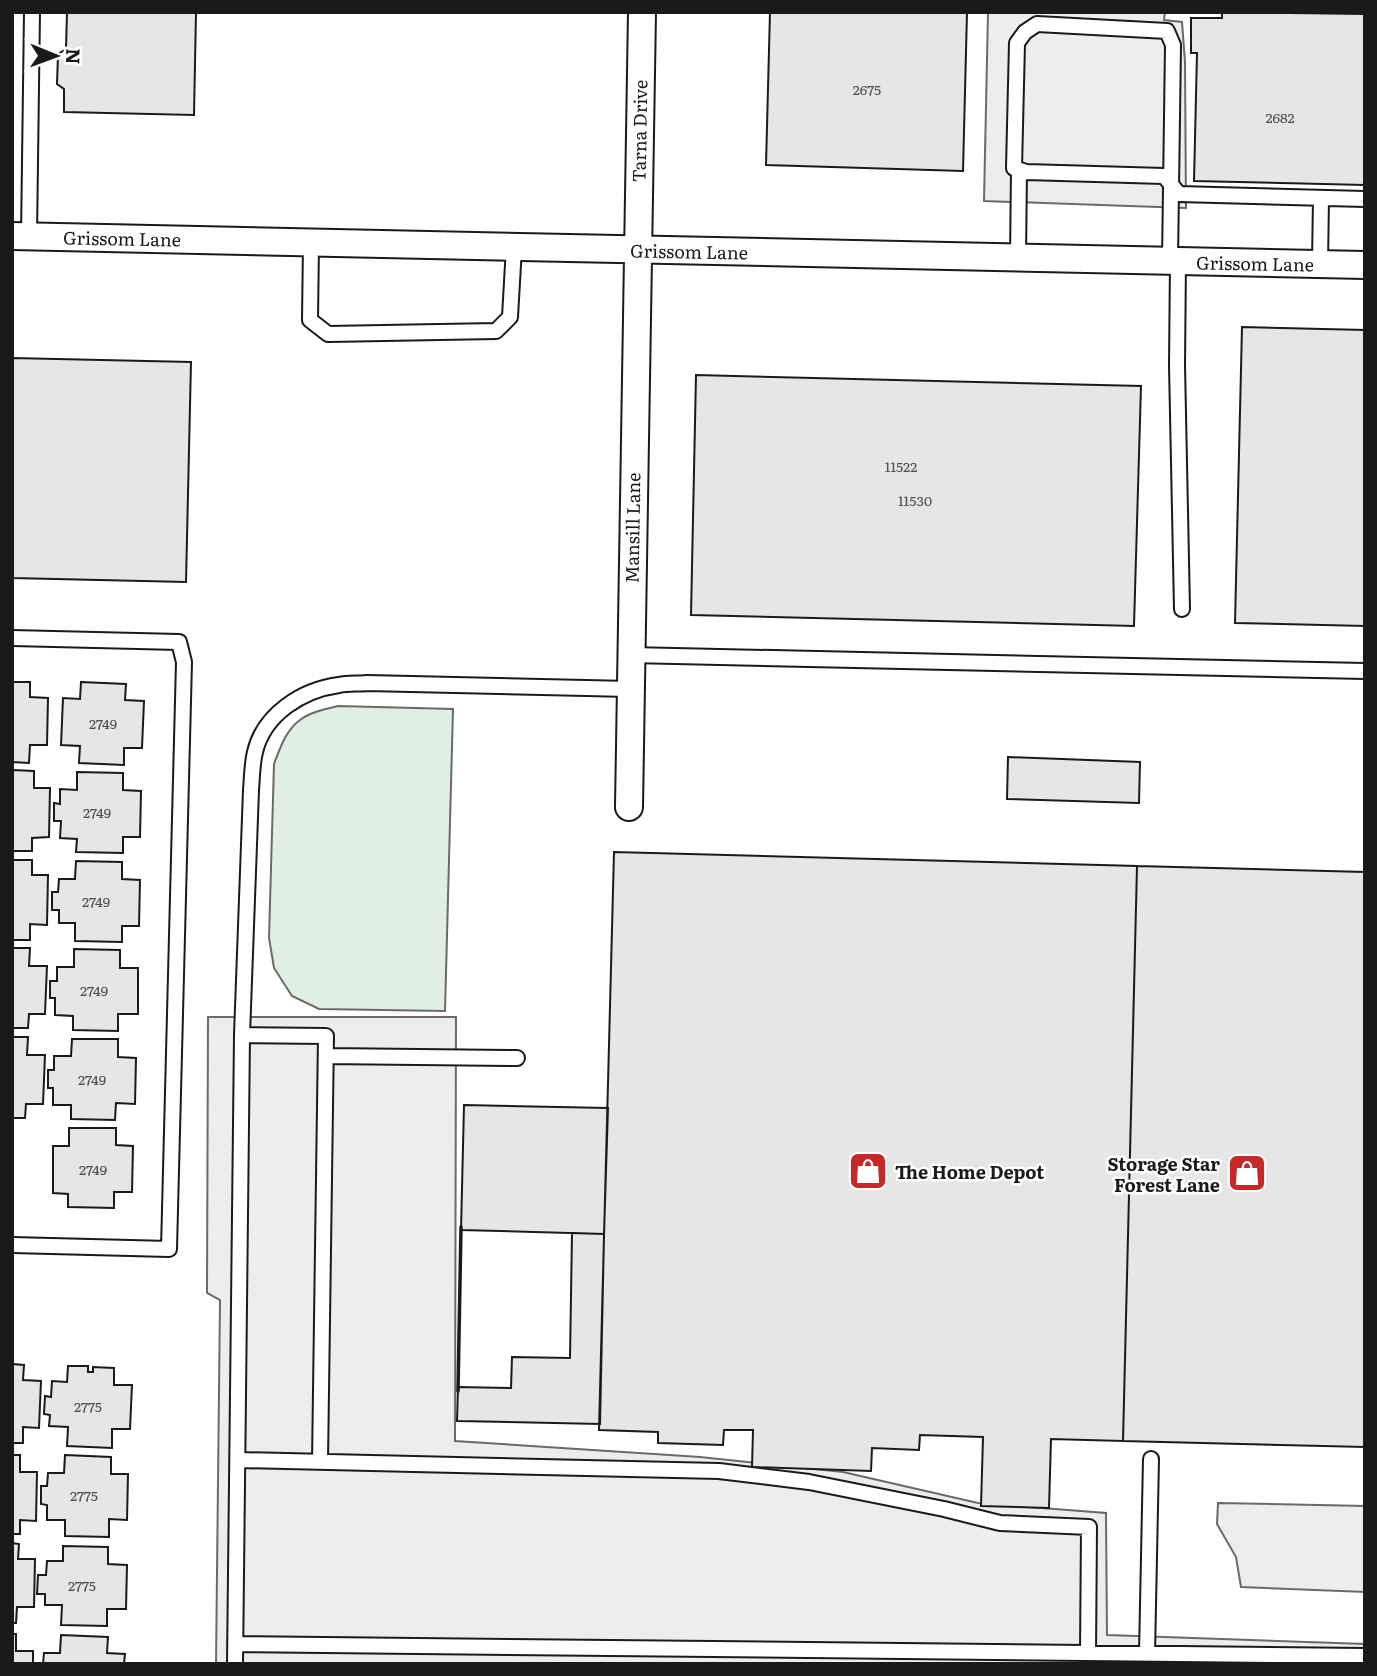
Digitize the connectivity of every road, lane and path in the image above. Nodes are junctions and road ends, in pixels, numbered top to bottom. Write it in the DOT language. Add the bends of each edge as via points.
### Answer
graph roads {
  1 [pos="32,12"];
  2 [pos="642,12"];
  3 [pos="1019,170"];
  4 [pos="1171,185"];
  5 [pos="1321,198"];
  6 [pos="1365,199"];
  7 [pos="21,236"];
  8 [pos="311,243"];
  9 [pos="514,247"];
  10 [pos="637,249"];
  11 [pos="1018,258"];
  12 [pos="1174,261"];
  13 [pos="1320,264"];
  14 [pos="1365,265"];
  15 [pos="1182,609"];
  16 [pos="12,639"];
  17 [pos="630,655"];
  18 [pos="1365,671"];
  19 [pos="630,689"];
  20 [pos="629,807"];
  21 [pos="242,1035"];
  22 [pos="326,1055"];
  23 [pos="517,1058"];
  24 [pos="12,1245"];
  25 [pos="238,1460"];
  26 [pos="1151,1460"];
  27 [pos="320,1462"];
  28 [pos="235,1644"];
  29 [pos="1088,1653"];
  30 [pos="1147,1654"];
  31 [pos="1365,1656"];
  32 [pos="235,1664"];
  1 -- 7 [label="lane"];
  2 -- 10 [label="street, Tarna Drive"];
  3 -- 4 [label="lane" via="1164,176"];
  3 -- 4 [label="lane" via="1014,168 1017,43 1026,32 1037,24 1167,31 1173,45"];
  3 -- 11 [label="lane"];
  4 -- 5 [label="lane" via="1179,194"];
  4 -- 12 [label="lane"];
  5 -- 6 [label="lane"];
  5 -- 13 [label="lane"];
  7 -- 8 [label="street, Grissom Lane"];
  8 -- 9 [label="street, Grissom Lane"];
  8 -- 9 [label="lane" via="310,320 328,334 496,331 510,317"];
  9 -- 10 [label="street, Grissom Lane"];
  10 -- 11 [label="street, Grissom Lane"];
  10 -- 17 [label="street, Mansill Lane"];
  11 -- 12 [label="street, Grissom Lane"];
  12 -- 13 [label="street, Grissom Lane"];
  12 -- 15 [label="lane"];
  13 -- 14 [label="street, Grissom Lane"];
  16 -- 24 [label="lane" via="179,642 184,662 169,1249"];
  17 -- 18 [label="lane"];
  17 -- 19 [label="street, Mansill Lane"];
  19 -- 20 [label="street, Mansill Lane"];
  19 -- 21 [label="lane" via="339,684 284,707 267,724 255,752"];
  21 -- 22 [label="lane" via="326,1036"];
  21 -- 25 [label="lane"];
  22 -- 23 [label="lane"];
  22 -- 27 [label="lane"];
  25 -- 27 [label="lane"];
  25 -- 28 [label="lane"];
  26 -- 30 [label="lane"];
  27 -- 29 [label="lane" via="719,1471 809,1482 1000,1523 1089,1527"];
  28 -- 29 [label="lane"];
  28 -- 32 [label="lane"];
  29 -- 30 [label="lane"];
  30 -- 31 [label="lane"];
}
